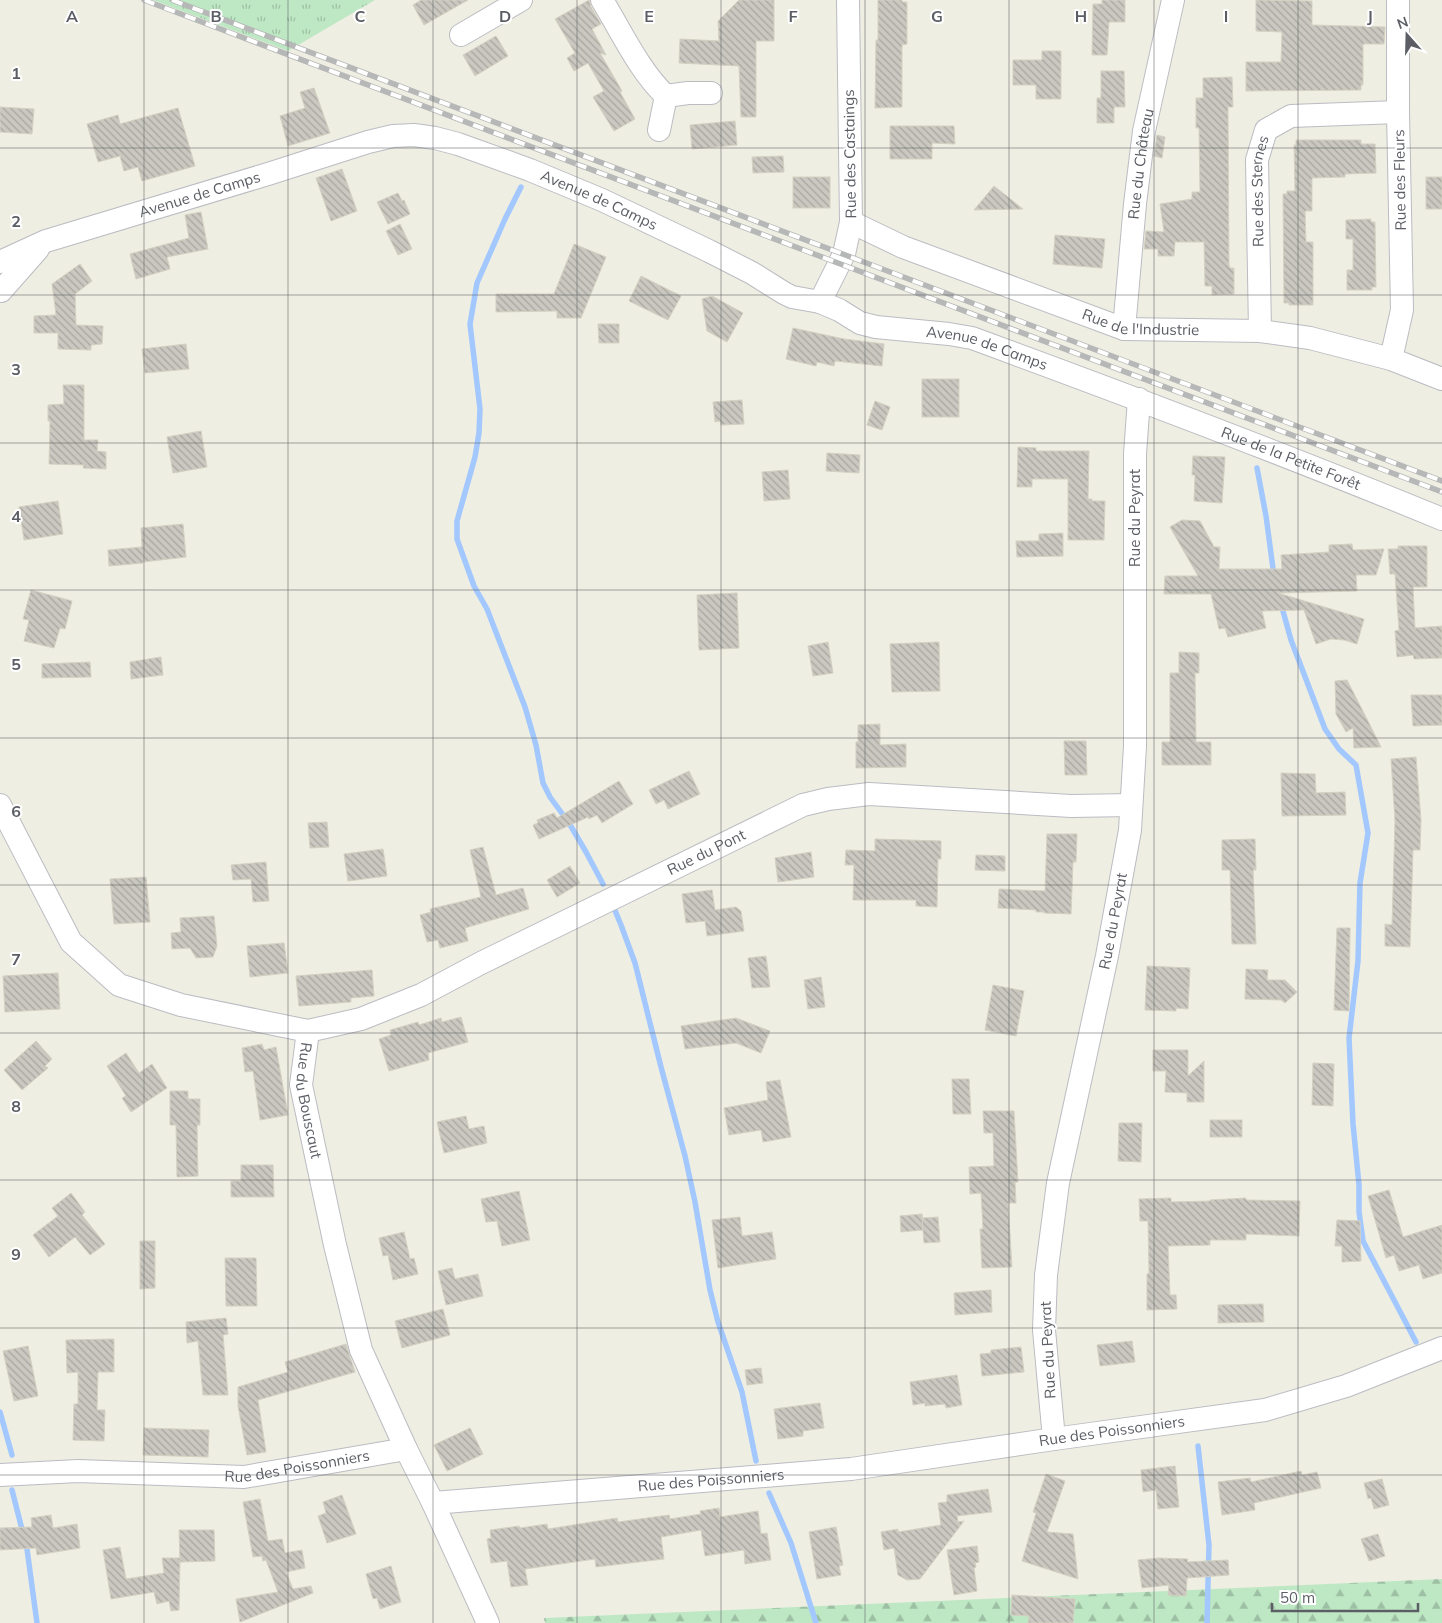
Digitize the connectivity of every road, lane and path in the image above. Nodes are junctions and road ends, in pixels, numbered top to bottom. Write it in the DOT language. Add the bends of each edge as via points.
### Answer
graph roads {
  1 [pos="521,0"];
  2 [pos="602,0"];
  3 [pos="848,0"];
  4 [pos="1173,0"];
  5 [pos="1398,0"];
  6 [pos="461,35"];
  7 [pos="711,93"];
  8 [pos="666,96"];
  9 [pos="1398,112"];
  10 [pos="659,130"];
  11 [pos="851,222"];
  12 [pos="46,241"];
  13 [pos="0,262"];
  14 [pos="0,291"];
  15 [pos="820,302"];
  16 [pos="1124,329"];
  17 [pos="1260,331"];
  18 [pos="1391,360"];
  19 [pos="1442,379"];
  20 [pos="1139,399"];
  21 [pos="1442,519"];
  22 [pos="0,805"];
  23 [pos="1131,805"];
  24 [pos="308,1031"];
  25 [pos="1442,1348"];
  26 [pos="1054,1439"];
  27 [pos="406,1449"];
  28 [pos="0,1475"];
  29 [pos="433,1503"];
  30 [pos="488,1623"];
  1 -- 6 [label="street"];
  2 -- 8 [label="street" via="647,74"];
  3 -- 11 [label="street, Rue des Castaings"];
  4 -- 16 [label="street, Rue du Château" via="1144,131"];
  5 -- 9 [label="street, Rue des Fleurs"];
  7 -- 8 [label="street"];
  8 -- 10 [label="street"];
  9 -- 17 [label="street, Rue des Sternes" via="1291,116 1266,130 1257,160"];
  9 -- 18 [label="street, Rue des Fleurs" via="1402,310"];
  11 -- 15 [label="street, Rue des Castaings" via="844,254"];
  11 -- 16 [label="street, Rue de l'Industrie" via="903,248"];
  12 -- 13 [label="street, Avenue de Camps"];
  12 -- 14 [label="street"];
  12 -- 15 [label="street, Avenue de Camps" via="368,142 414,135 458,144 530,170 709,250 792,297"];
  15 -- 20 [label="street, Avenue de Camps" via="860,323 876,327 972,338"];
  16 -- 17 [label="street, Rue de l'Industrie"];
  17 -- 18 [label="street, Rue de l'Industrie" via="1310,338"];
  18 -- 19 [label="street, Rue de l'Industrie"];
  20 -- 21 [label="street, Rue de la Petite Forêt"];
  20 -- 23 [label="street, Rue du Peyrat" via="1135,454 1135,746"];
  22 -- 24 [label="street, Rue du Bouscaut" via="71,942 120,985 181,1005"];
  23 -- 24 [label="street, Rue du Pont" via="1071,806 869,794 803,805 421,995 361,1019"];
  23 -- 26 [label="street, Rue du Peyrat" via="1130,830 1106,956 1058,1183 1046,1275 1044,1330"];
  24 -- 27 [label="street, Rue du Bouscaut" via="301,1085 335,1245 361,1350"];
  25 -- 26 [label="street, Rue des Poissonniers" via="1346,1386 1265,1410"];
  26 -- 29 [label="street, Rue des Poissonniers" via="851,1469"];
  27 -- 28 [label="street, Rue des Poissonniers" via="244,1477 78,1471"];
  27 -- 29 [label="street"];
  29 -- 30 [label="street"];
}
